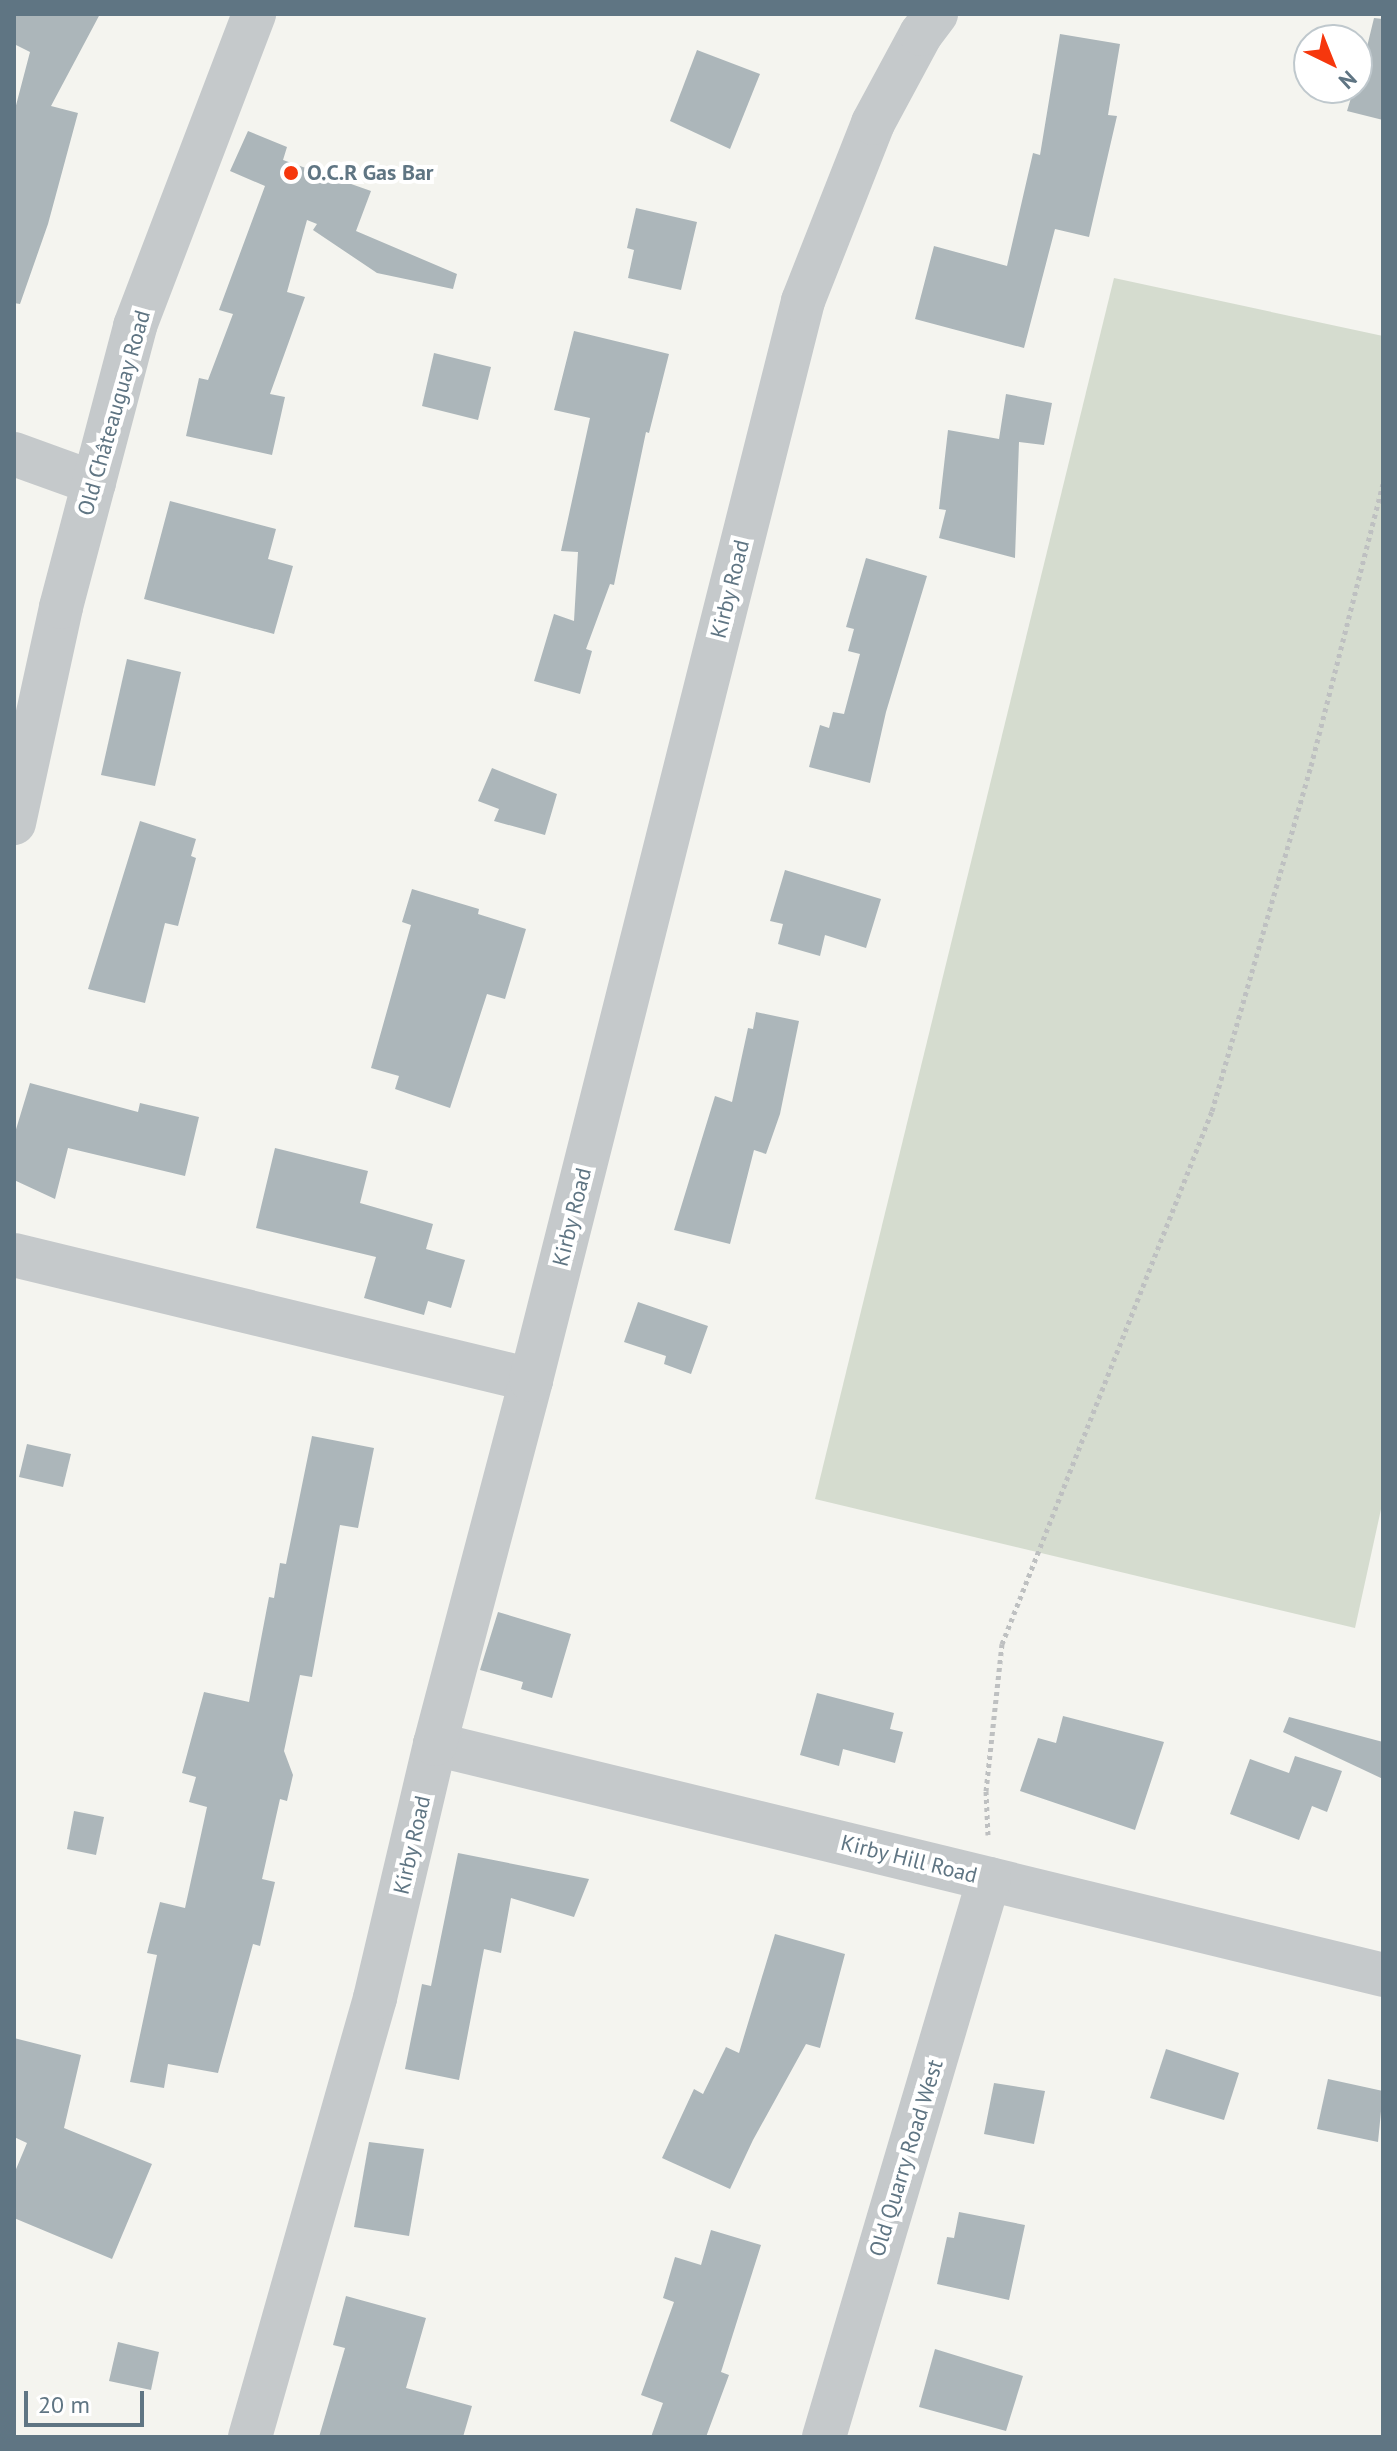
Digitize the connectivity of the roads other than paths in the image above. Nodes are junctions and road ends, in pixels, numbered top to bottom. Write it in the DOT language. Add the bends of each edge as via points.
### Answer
graph roads {
  1 [pos="254,14"];
  2 [pos="936,14"];
  3 [pos="14,454"];
  4 [pos="94,483"];
  5 [pos="14,823"];
  6 [pos="14,1255"];
  7 [pos="531,1380"];
  8 [pos="435,1744"];
  9 [pos="989,1879"];
  10 [pos="1383,1975"];
  11 [pos="250,2437"];
  12 [pos="824,2437"];
  1 -- 4 [label="street, Old Châteauguay Road" via="135,326"];
  2 -- 7 [label="street, Kirby Road" via="873,123 803,301"];
  3 -- 4 [label="street"];
  4 -- 5 [label="street, Old Châteauguay Road"];
  6 -- 7 [label="street"];
  7 -- 8 [label="street, Kirby Road"];
  8 -- 9 [label="street, Kirby Hill Road"];
  8 -- 11 [label="street, Kirby Road" via="375,1998"];
  9 -- 10 [label="street, Kirby Hill Road"];
  9 -- 12 [label="street, Old Quarry Road West"];
}
